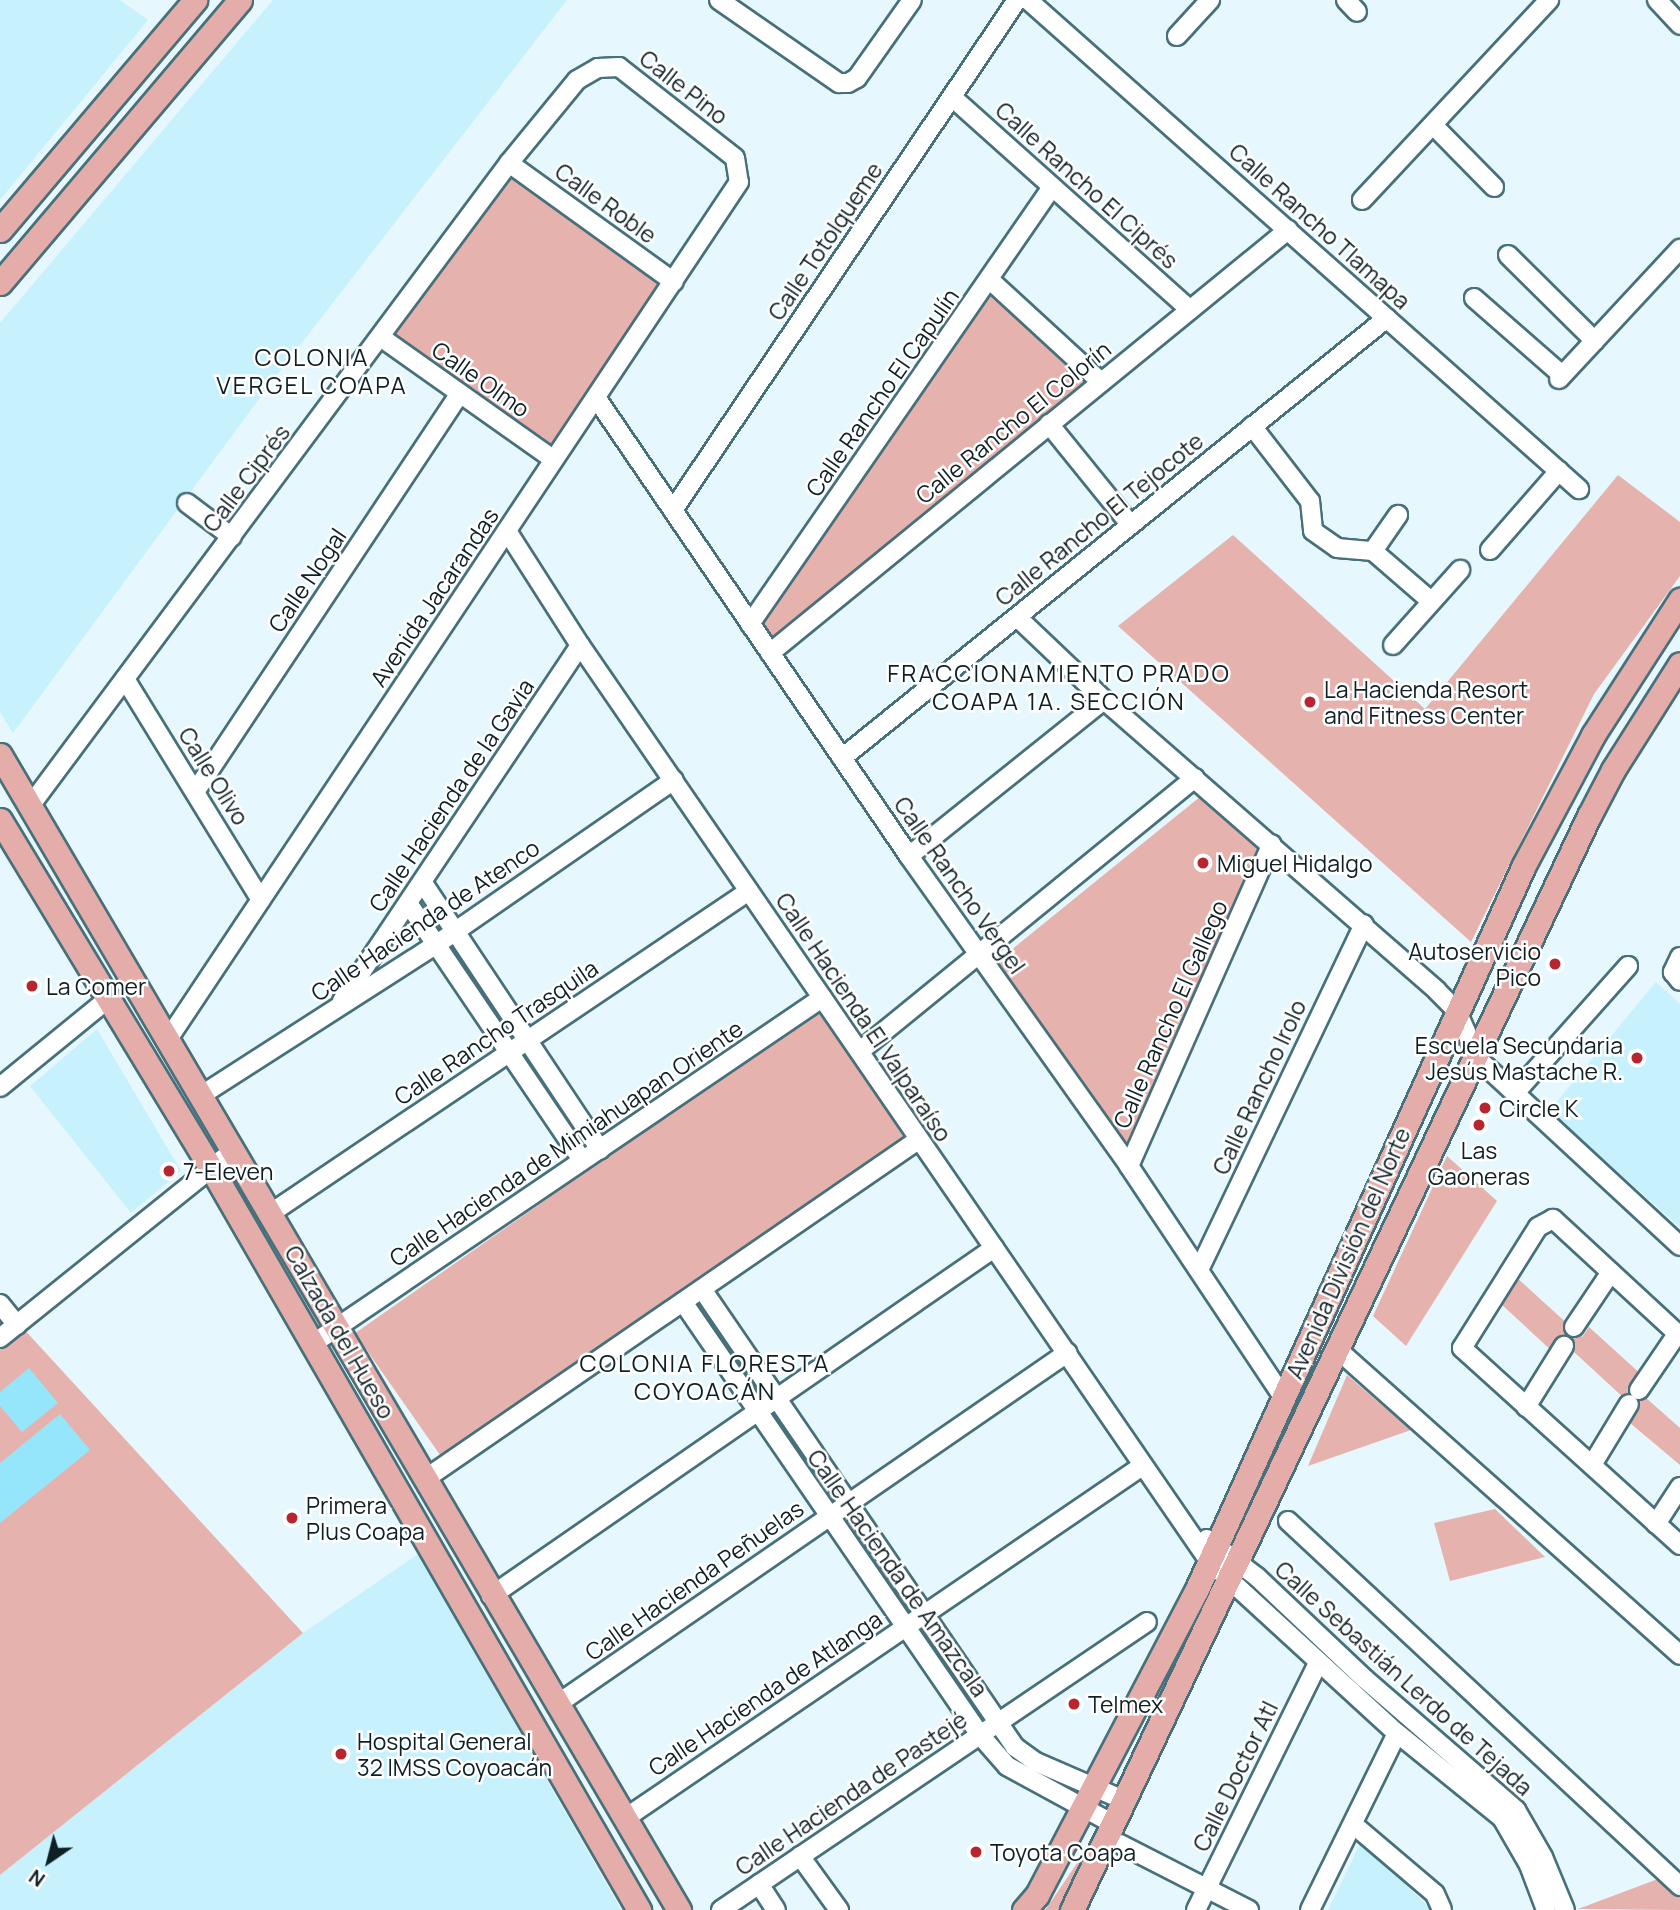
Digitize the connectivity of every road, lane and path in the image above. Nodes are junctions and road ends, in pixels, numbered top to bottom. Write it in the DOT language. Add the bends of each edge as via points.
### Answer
graph roads {
  1 [pos="195,0"];
  2 [pos="240,0"];
  3 [pos="912,0"];
  4 [pos="1017,0"];
  5 [pos="1028,0"];
  6 [pos="1210,0"];
  7 [pos="1549,0"];
  8 [pos="1657,0"];
  9 [pos="724,2"];
  10 [pos="1680,25"];
  11 [pos="1177,36"];
  12 [pos="577,80"];
  13 [pos="952,97"];
  14 [pos="1433,125"];
  15 [pos="509,163"];
  16 [pos="739,182"];
  17 [pos="1052,187"];
  18 [pos="1494,187"];
  19 [pos="1362,200"];
  20 [pos="0,230"];
  21 [pos="1288,230"];
  22 [pos="1680,249"];
  23 [pos="1508,254"];
  24 [pos="990,280"];
  25 [pos="674,282"];
  26 [pos="0,283"];
  27 [pos="1474,298"];
  28 [pos="1190,310"];
  29 [pos="1387,318"];
  30 [pos="382,338"];
  31 [pos="1595,341"];
  32 [pos="1101,382"];
  33 [pos="459,395"];
  34 [pos="597,399"];
  35 [pos="1049,424"];
  36 [pos="1252,426"];
  37 [pos="553,459"];
  38 [pos="1559,471"];
  39 [pos="1580,489"];
  40 [pos="187,503"];
  41 [pos="673,510"];
  42 [pos="1398,515"];
  43 [pos="1130,524"];
  44 [pos="507,531"];
  45 [pos="232,537"];
  46 [pos="1490,550"];
  47 [pos="1373,551"];
  48 [pos="1460,570"];
  49 [pos="1680,600"];
  50 [pos="1432,601"];
  51 [pos="1018,618"];
  52 [pos="750,624"];
  53 [pos="580,645"];
  54 [pos="1393,645"];
  55 [pos="770,653"];
  56 [pos="1680,663"];
  57 [pos="125,679"];
  58 [pos="1104,700"];
  59 [pos="1610,709"];
  60 [pos="1640,725"];
  61 [pos="1593,736"];
  62 [pos="0,755"];
  63 [pos="1621,755"];
  64 [pos="842,758"];
  65 [pos="1195,778"];
  66 [pos="674,780"];
  67 [pos="195,792"];
  68 [pos="30,806"];
  69 [pos="0,820"];
  70 [pos="1272,844"];
  71 [pos="909,856"];
  72 [pos="423,883"];
  73 [pos="749,891"];
  74 [pos="261,900"];
  75 [pos="408,903"];
  76 [pos="1364,924"];
  77 [pos="455,931"];
  78 [pos="437,944"];
  79 [pos="979,956"];
  80 [pos="1628,966"];
  81 [pos="822,998"];
  82 [pos="108,999"];
  83 [pos="338,1007"];
  84 [pos="1457,1012"];
  85 [pos="168,1039"];
  86 [pos="527,1040"];
  87 [pos="860,1051"];
  88 [pos="511,1052"];
  89 [pos="1478,1059"];
  90 [pos="0,1087"];
  91 [pos="1515,1093"];
  92 [pos="200,1096"];
  93 [pos="918,1140"];
  94 [pos="600,1149"];
  95 [pos="234,1150"];
  96 [pos="582,1160"];
  97 [pos="1129,1166"];
  98 [pos="211,1168"];
  99 [pos="271,1213"];
  100 [pos="1680,1246"];
  101 [pos="994,1248"];
  102 [pos="1199,1270"];
  103 [pos="1611,1272"];
  104 [pos="702,1289"];
  105 [pos="683,1302"];
  106 [pos="0,1304"];
  107 [pos="16,1325"];
  108 [pos="1574,1327"];
  109 [pos="337,1328"];
  110 [pos="1679,1335"];
  111 [pos="0,1338"];
  112 [pos="311,1345"];
  113 [pos="1564,1346"];
  114 [pos="1338,1350"];
  115 [pos="1067,1353"];
  116 [pos="1283,1397"];
  117 [pos="777,1398"];
  118 [pos="1526,1407"];
  119 [pos="757,1412"];
  120 [pos="1592,1465"];
  121 [pos="1142,1466"];
  122 [pos="425,1479"];
  123 [pos="1680,1487"];
  124 [pos="850,1503"];
  125 [pos="829,1517"];
  126 [pos="1288,1521"];
  127 [pos="1656,1524"];
  128 [pos="1680,1545"];
  129 [pos="1213,1553"];
  130 [pos="1235,1571"];
  131 [pos="491,1596"];
  132 [pos="926,1614"];
  133 [pos="1147,1622"];
  134 [pos="904,1628"];
  135 [pos="1680,1655"];
  136 [pos="1318,1663"];
  137 [pos="1365,1679"];
  138 [pos="1355,1696"];
  139 [pos="556,1705"];
  140 [pos="999,1723"];
  141 [pos="1397,1733"];
  142 [pos="980,1735"];
  143 [pos="1096,1786"];
  144 [pos="1126,1801"];
  145 [pos="1083,1809"];
  146 [pos="624,1819"];
  147 [pos="1354,1825"];
  148 [pos="1117,1834"];
  149 [pos="800,1856"];
  150 [pos="758,1884"];
  151 [pos="1680,1886"];
  152 [pos="1207,1888"];
  153 [pos="639,1910"];
  154 [pos="679,1910"];
  155 [pos="721,1910"];
  156 [pos="776,1910"];
  157 [pos="839,1910"];
  158 [pos="1024,1910"];
  159 [pos="1072,1910"];
  160 [pos="1196,1910"];
  161 [pos="1249,1910"];
  162 [pos="1310,1910"];
  163 [pos="1442,1910"];
  164 [pos="1546,1910"];
  165 [pos="1565,1910"];
  1 -- 20 [label="main road"];
  2 -- 26 [label="main road"];
  3 -- 9 [label="street" via="858,78 839,83"];
  4 -- 13 [label="street, Calle Totolqueme"];
  5 -- 21 [label="street, Calle Rancho Tlamapa"];
  6 -- 11 [label="street"];
  7 -- 14 [label="street"];
  8 -- 10 [label="street"];
  12 -- 15 [label="street, Calle Ciprés"];
  12 -- 16 [label="street, Calle Pino" via="598,68 618,67 735,158"];
  13 -- 17 [label="street, Calle Rancho El Ciprés"];
  13 -- 41 [label="street, Calle Totolqueme"];
  14 -- 18 [label="street"];
  14 -- 19 [label="street"];
  15 -- 25 [label="street, Calle Roble"];
  15 -- 30 [label="street, Calle Ciprés"];
  16 -- 25 [label="street, Avenida Jacarandas"];
  17 -- 24 [label="street, Calle Rancho El Capulín"];
  17 -- 28 [label="street, Calle Rancho El Ciprés"];
  21 -- 28 [label="street, Calle Rancho El Colorín"];
  21 -- 29 [label="street, Calle Rancho Tlamapa"];
  22 -- 31 [label="street"];
  23 -- 31 [label="street"];
  24 -- 32 [label="street"];
  24 -- 52 [label="street, Calle Rancho El Capulín"];
  25 -- 34 [label="street, Avenida Jacarandas"];
  27 -- 31 [label="street" via="1560,377"];
  28 -- 32 [label="street, Calle Rancho El Colorín"];
  29 -- 36 [label="street, Calle Rancho El Tejocote"];
  29 -- 38 [label="street, Calle Rancho Tlamapa"];
  30 -- 33 [label="street, Calle Olmo"];
  30 -- 45 [label="street, Calle Ciprés"];
  32 -- 35 [label="street, Calle Rancho El Colorín"];
  33 -- 37 [label="street, Calle Olmo"];
  33 -- 67 [label="street, Calle Nogal"];
  34 -- 37 [label="street, Avenida Jacarandas"];
  34 -- 41 [label="street, Calle Rancho Vergel"];
  35 -- 43 [label="street"];
  35 -- 55 [label="street, Calle Rancho El Colorín"];
  36 -- 43 [label="street, Calle Rancho El Tejocote"];
  36 -- 47 [label="street" via="1310,501 1313,531 1337,548"];
  37 -- 44 [label="street, Avenida Jacarandas"];
  38 -- 39 [label="street, Calle Rancho Tlamapa"];
  38 -- 46 [label="street"];
  40 -- 45 [label="street"];
  41 -- 52 [label="street, Calle Rancho Vergel"];
  42 -- 47 [label="street"];
  43 -- 51 [label="street, Calle Rancho El Tejocote"];
  44 -- 53 [label="street, Calle Hacienda El Valparaíso"];
  44 -- 74 [label="street, Avenida Jacarandas"];
  45 -- 57 [label="street, Calle Ciprés"];
  47 -- 50 [label="street"];
  48 -- 50 [label="street"];
  49 -- 59 [label="main road, Avenida División del Norte"];
  50 -- 54 [label="street"];
  51 -- 58 [label="street"];
  51 -- 64 [label="street, Calle Rancho El Tejocote"];
  52 -- 55 [label="street, Calle Rancho Vergel"];
  53 -- 66 [label="street, Calle Hacienda El Valparaíso"];
  53 -- 72 [label="street, Calle Hacienda de la Gavia"];
  55 -- 64 [label="street, Calle Rancho Vergel"];
  56 -- 60 [label="main road, Avenida División del Norte"];
  57 -- 67 [label="street, Calle Olivo"];
  57 -- 68 [label="street, Calle Ciprés"];
  58 -- 65 [label="street"];
  58 -- 71 [label="street"];
  59 -- 60 [label="main road" via="1623,726"];
  59 -- 61 [label="main road, Avenida División del Norte"];
  60 -- 63 [label="main road, Avenida División del Norte"];
  61 -- 63 [label="main road" via="1614,736"];
  61 -- 84 [label="main road, Avenida División del Norte" via="1524,865"];
  62 -- 68 [label="main road, Calzada del Hueso"];
  63 -- 89 [label="main road, Avenida División del Norte"];
  64 -- 71 [label="street, Calle Rancho Vergel"];
  65 -- 70 [label="street"];
  65 -- 79 [label="street"];
  66 -- 73 [label="street, Calle Hacienda El Valparaíso"];
  66 -- 77 [label="street, Calle Hacienda de Atenco"];
  67 -- 74 [label="street, Calle Olivo"];
  68 -- 85 [label="main road, Calzada del Hueso"];
  69 -- 82 [label="main road, Calzada del Hueso"];
  70 -- 76 [label="street"];
  70 -- 97 [label="street, Calle Rancho El Gallego"];
  71 -- 79 [label="street, Calle Rancho Vergel"];
  72 -- 75 [label="street, Calle Hacienda de la Gavia"];
  72 -- 77 [label="street"];
  73 -- 81 [label="street, Calle Hacienda El Valparaíso"];
  73 -- 86 [label="street, Calle Rancho Trasquila"];
  74 -- 85 [label="street, Avenida Jacarandas"];
  75 -- 78 [label="street"];
  75 -- 83 [label="street, Calle Hacienda de la Gavia"];
  76 -- 84 [label="street"];
  76 -- 102 [label="street, Calle Rancho Irolo"];
  77 -- 78 [label="street, Calle Hacienda de Atenco"];
  77 -- 86 [label="street"];
  78 -- 83 [label="street, Calle Hacienda de Atenco"];
  78 -- 88 [label="street"];
  79 -- 87 [label="street"];
  79 -- 97 [label="street, Calle Rancho Vergel"];
  80 -- 91 [label="street"];
  81 -- 87 [label="street, Calle Hacienda El Valparaíso"];
  81 -- 94 [label="street, Calle Hacienda de Mimiahuapan Oriente"];
  82 -- 90 [label="street"];
  82 -- 98 [label="main road, Calzada del Hueso"];
  83 -- 92 [label="street, Calle Hacienda de Atenco"];
  84 -- 89 [label="street"];
  84 -- 116 [label="main road, Avenida División del Norte"];
  85 -- 92 [label="main road, Calzada del Hueso"];
  86 -- 88 [label="street, Calle Rancho Trasquila"];
  86 -- 94 [label="street"];
  87 -- 93 [label="street, Calle Hacienda El Valparaíso"];
  88 -- 96 [label="street"];
  88 -- 99 [label="street, Calle Rancho Trasquila"];
  89 -- 91 [label="street"];
  89 -- 114 [label="main road, Avenida División del Norte"];
  91 -- 100 [label="street"];
  92 -- 95 [label="main road, Calzada del Hueso"];
  93 -- 101 [label="street, Calle Hacienda El Valparaíso"];
  93 -- 104 [label="street"];
  94 -- 96 [label="street, Calle Hacienda de Mimiahuapan Oriente"];
  95 -- 98 [label="street"];
  95 -- 99 [label="main road, Calzada del Hueso"];
  96 -- 109 [label="street, Calle Hacienda de Mimiahuapan Oriente"];
  97 -- 102 [label="street, Calle Rancho Vergel"];
  98 -- 107 [label="street"];
  98 -- 112 [label="main road, Calzada del Hueso"];
  99 -- 109 [label="main road, Calzada del Hueso"];
  101 -- 115 [label="street, Calle Hacienda El Valparaíso"];
  101 -- 117 [label="street"];
  102 -- 116 [label="street, Calle Rancho Vergel"];
  103 -- 108 [label="street"];
  103 -- 110 [label="street"];
  103 -- 118 [label="street" via="1553,1219 1544,1220 1472,1329 1462,1348"];
  104 -- 105 [label="street"];
  104 -- 117 [label="street, Calle Hacienda de Amazcala"];
  105 -- 119 [label="street, Calle Hacienda de Amazcala"];
  105 -- 122 [label="street"];
  106 -- 107 [label="street"];
  107 -- 111 [label="street"];
  109 -- 112 [label="street, Calle Hacienda de Mimiahuapan Oriente"];
  109 -- 122 [label="main road, Calzada del Hueso"];
  110 -- 120 [label="street"];
  112 -- 153 [label="main road, Calzada del Hueso"];
  113 -- 118 [label="street"];
  114 -- 130 [label="main road, Avenida División del Norte"];
  114 -- 135 [label="street"];
  115 -- 121 [label="street, Calle Hacienda El Valparaíso"];
  115 -- 124 [label="street, Calle Hacienda Peñuelas"];
  116 -- 129 [label="main road, Avenida División del Norte"];
  117 -- 119 [label="street"];
  117 -- 124 [label="street, Calle Hacienda de Amazcala"];
  118 -- 120 [label="street"];
  119 -- 125 [label="street, Calle Hacienda de Amazcala"];
  119 -- 131 [label="street"];
  120 -- 127 [label="street"];
  121 -- 129 [label="street, Calle Hacienda El Valparaíso" via="1186,1527"];
  121 -- 132 [label="street, Calle Hacienda de Atlanga"];
  122 -- 131 [label="main road, Calzada del Hueso"];
  123 -- 127 [label="street"];
  124 -- 125 [label="street, Calle Hacienda Peñuelas"];
  124 -- 132 [label="street, Calle Hacienda de Amazcala"];
  125 -- 134 [label="street, Calle Hacienda de Amazcala"];
  125 -- 139 [label="street, Calle Hacienda Peñuelas"];
  126 -- 151 [label="street"];
  127 -- 128 [label="street"];
  129 -- 130 [label="street, Calle Hacienda El Valparaíso"];
  129 -- 143 [label="main road, Avenida División del Norte"];
  130 -- 136 [label="street, Calle Sebastián Lerdo de Tejada"];
  130 -- 137 [label="street, Calle Sebastián Lerdo de Tejada"];
  130 -- 144 [label="main road, Avenida División del Norte"];
  131 -- 139 [label="main road, Calzada del Hueso"];
  132 -- 134 [label="street, Calle Hacienda de Atlanga"];
  132 -- 140 [label="street, Calle Hacienda de Amazcala"];
  133 -- 140 [label="street, Calle Hacienda de Pastejé"];
  134 -- 142 [label="street, Calle Hacienda de Amazcala"];
  134 -- 146 [label="street, Calle Hacienda de Atlanga"];
  136 -- 138 [label="street, Calle Sebastián Lerdo de Tejada"];
  136 -- 152 [label="street, Calle Doctor Atl"];
  137 -- 138 [label="street"];
  137 -- 165 [label="street, Calle Sebastián Lerdo de Tejada" via="1516,1810 1543,1857"];
  138 -- 141 [label="street, Calle Sebastián Lerdo de Tejada"];
  139 -- 146 [label="main road, Calzada del Hueso"];
  140 -- 142 [label="street, Calle Hacienda de Pastejé"];
  140 -- 143 [label="street, Calle Hacienda de Amazcala" via="1023,1755"];
  141 -- 147 [label="street"];
  141 -- 164 [label="street, Calle Sebastián Lerdo de Tejada" via="1502,1818 1529,1865"];
  142 -- 145 [label="street, Calle Hacienda de Amazcala" via="1007,1766"];
  142 -- 149 [label="street, Calle Hacienda de Pastejé"];
  143 -- 144 [label="street, Calle Hacienda de Amazcala"];
  143 -- 145 [label="main road, Avenida División del Norte"];
  144 -- 148 [label="main road, Avenida División del Norte"];
  145 -- 148 [label="street, Calle Hacienda de Amazcala"];
  145 -- 158 [label="main road, Avenida División del Norte"];
  146 -- 154 [label="main road, Calzada del Hueso"];
  147 -- 162 [label="street"];
  147 -- 163 [label="street" via="1435,1894"];
  148 -- 152 [label="street, Calle Hacienda de Amazcala"];
  148 -- 159 [label="main road, Avenida División del Norte"];
  149 -- 150 [label="street, Calle Hacienda de Pastejé"];
  149 -- 157 [label="street"];
  150 -- 155 [label="street, Calle Hacienda de Pastejé"];
  150 -- 156 [label="street"];
  152 -- 160 [label="street, Calle Doctor Atl"];
  152 -- 161 [label="street, Calle Hacienda de Amazcala"];
}
